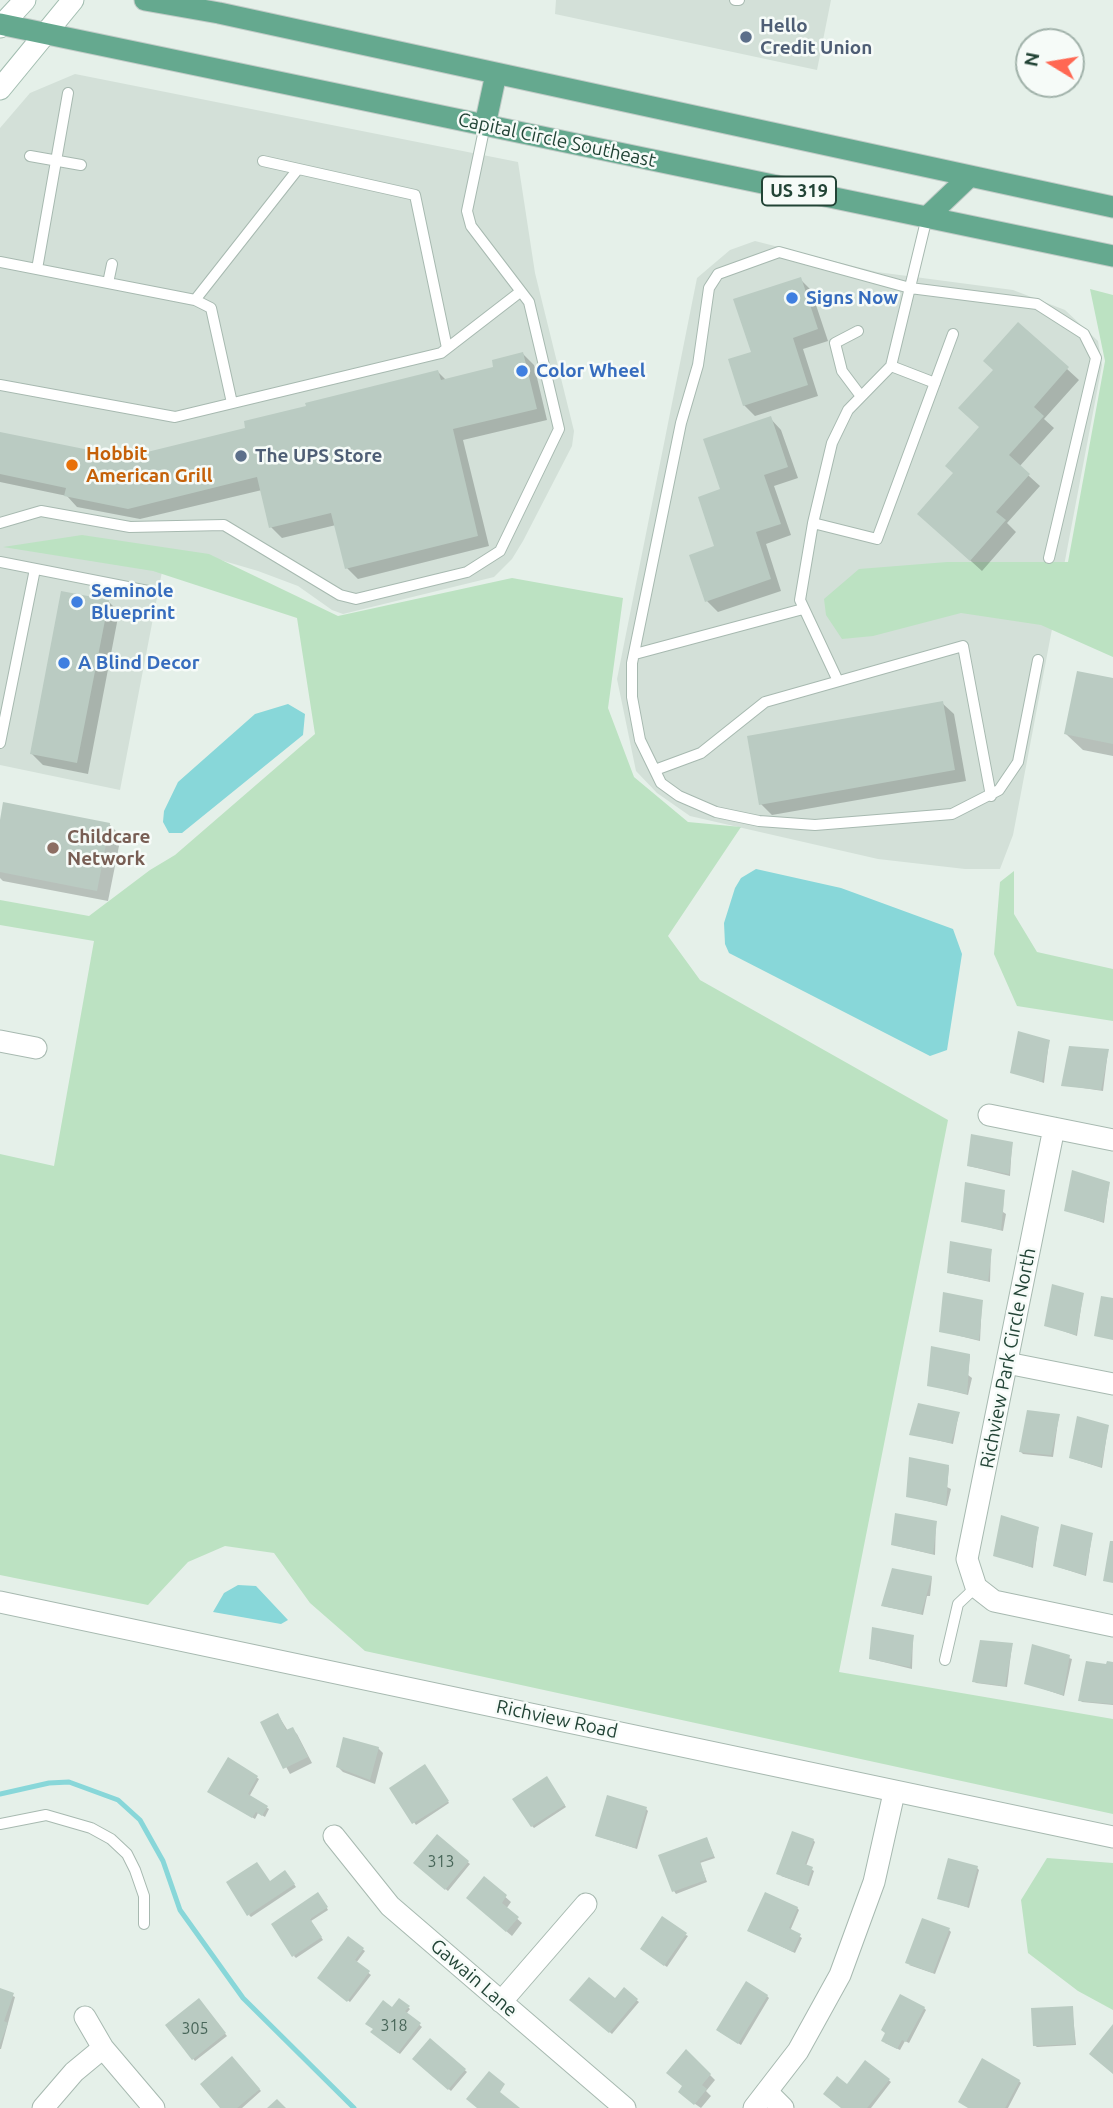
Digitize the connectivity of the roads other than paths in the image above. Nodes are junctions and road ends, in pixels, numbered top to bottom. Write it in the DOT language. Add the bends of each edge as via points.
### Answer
graph roads {
  1 [pos="25,0"];
  2 [pos="73,0"];
  3 [pos="145,0"];
  4 [pos="211,7"];
  5 [pos="1,25"];
  6 [pos="43,33"];
  7 [pos="496,74"];
  8 [pos="0,89"];
  9 [pos="68,93"];
  10 [pos="485,125"];
  11 [pos="30,156"];
  12 [pos="56,160"];
  13 [pos="263,161"];
  14 [pos="81,165"];
  15 [pos="298,169"];
  16 [pos="969,177"];
  17 [pos="1113,207"];
  18 [pos="927,217"];
  19 [pos="1113,256"];
  20 [pos="0,262"];
  21 [pos="112,264"];
  22 [pos="37,269"];
  23 [pos="108,283"];
  24 [pos="910,288"];
  25 [pos="520,292"];
  26 [pos="195,300"];
  27 [pos="858,331"];
  28 [pos="953,334"];
  29 [pos="447,348"];
  30 [pos="891,366"];
  31 [pos="935,383"];
  32 [pos="0,385"];
  33 [pos="860,395"];
  34 [pos="232,403"];
  35 [pos="0,523"];
  36 [pos="813,523"];
  37 [pos="1049,558"];
  38 [pos="0,562"];
  39 [pos="36,569"];
  40 [pos="148,591"];
  41 [pos="802,605"];
  42 [pos="635,653"];
  43 [pos="1038,660"];
  44 [pos="838,681"];
  45 [pos="0,743"];
  46 [pos="655,770"];
  47 [pos="991,796"];
  48 [pos="0,1041"];
  49 [pos="36,1048"];
  50 [pos="989,1115"];
  51 [pos="1054,1128"];
  52 [pos="1113,1140"];
  53 [pos="1007,1363"];
  54 [pos="1113,1384"];
  55 [pos="976,1587"];
  56 [pos="0,1602"];
  57 [pos="1113,1626"];
  58 [pos="945,1660"];
  59 [pos="894,1793"];
  60 [pos="0,1824"];
  61 [pos="334,1836"];
  62 [pos="1113,1837"];
  63 [pos="586,1904"];
  64 [pos="145,1924"];
  65 [pos="501,2002"];
  66 [pos="85,2017"];
  67 [pos="103,2048"];
  68 [pos="760,2100"];
  69 [pos="43,2108"];
  70 [pos="154,2108"];
  71 [pos="625,2108"];
  72 [pos="783,2108"];
  1 -- 5 [label="street"];
  2 -- 6 [label="street"];
  3 -- 4 [label="main road, US 319"];
  4 -- 7 [label="main road, US 319"];
  5 -- 6 [label="main road, Capital Circle Southeast / US 319"];
  6 -- 8 [label="street"];
  6 -- 10 [label="main road, Capital Circle Southeast / US 319"];
  7 -- 10 [label="main road"];
  7 -- 16 [label="main road, US 319"];
  9 -- 12 [label="lane"];
  10 -- 18 [label="main road, Capital Circle Southeast / US 319"];
  10 -- 25 [label="lane" via="467,211 471,226"];
  11 -- 12 [label="lane"];
  12 -- 14 [label="lane"];
  12 -- 22 [label="lane"];
  13 -- 15 [label="lane"];
  15 -- 26 [label="lane"];
  15 -- 29 [label="lane" via="415,195"];
  16 -- 17 [label="main road, US 319"];
  16 -- 18 [label="main road"];
  18 -- 19 [label="main road, Capital Circle Southeast / US 319"];
  18 -- 24 [label="lane"];
  20 -- 22 [label="lane"];
  21 -- 23 [label="lane"];
  22 -- 23 [label="lane"];
  23 -- 26 [label="lane"];
  24 -- 30 [label="lane"];
  24 -- 37 [label="lane" via="1037,304 1084,334 1096,358"];
  24 -- 42 [label="lane" via="779,253 718,274 709,288 698,365 681,424"];
  25 -- 29 [label="lane"];
  25 -- 35 [label="lane" via="529,302 559,429 500,551 467,572 356,599 340,595 224,525 130,527 41,511"];
  26 -- 34 [label="lane" via="211,308"];
  27 -- 33 [label="lane" via="835,343 842,371"];
  28 -- 31 [label="lane"];
  29 -- 34 [label="lane" via="441,354"];
  30 -- 31 [label="lane"];
  30 -- 33 [label="lane"];
  31 -- 36 [label="lane" via="877,539"];
  32 -- 34 [label="lane" via="175,417"];
  33 -- 36 [label="lane" via="832,443"];
  36 -- 41 [label="lane"];
  38 -- 39 [label="lane"];
  39 -- 40 [label="lane"];
  39 -- 45 [label="lane"];
  41 -- 42 [label="lane"];
  41 -- 44 [label="lane"];
  42 -- 46 [label="lane" via="632,697 640,740"];
  43 -- 47 [label="lane" via="1018,762"];
  44 -- 46 [label="lane" via="765,702 701,754"];
  44 -- 47 [label="lane" via="963,646"];
  46 -- 47 [label="lane" via="661,783 679,796 716,812 770,822 815,825 951,814"];
  48 -- 49 [label="street"];
  50 -- 51 [label="street"];
  51 -- 52 [label="street"];
  51 -- 53 [label="street, Richview Park Circle North"];
  53 -- 54 [label="street"];
  53 -- 55 [label="street, Richview Park Circle North" via="967,1559"];
  55 -- 57 [label="street" via="983,1596 1008,1605"];
  55 -- 58 [label="lane" via="958,1605"];
  56 -- 59 [label="street, Richview Road"];
  59 -- 62 [label="street, Richview Road"];
  59 -- 68 [label="street" via="874,1882 840,1975 798,2051"];
  60 -- 64 [label="lane" via="46,1815 111,1839 135,1870 144,1896"];
  61 -- 65 [label="street, Gawain Lane" via="390,1906"];
  63 -- 65 [label="street"];
  65 -- 71 [label="street, Gawain Lane"];
  66 -- 67 [label="street"];
  67 -- 69 [label="street" via="74,2072"];
  67 -- 70 [label="street"];
  68 -- 72 [label="street"];
}
